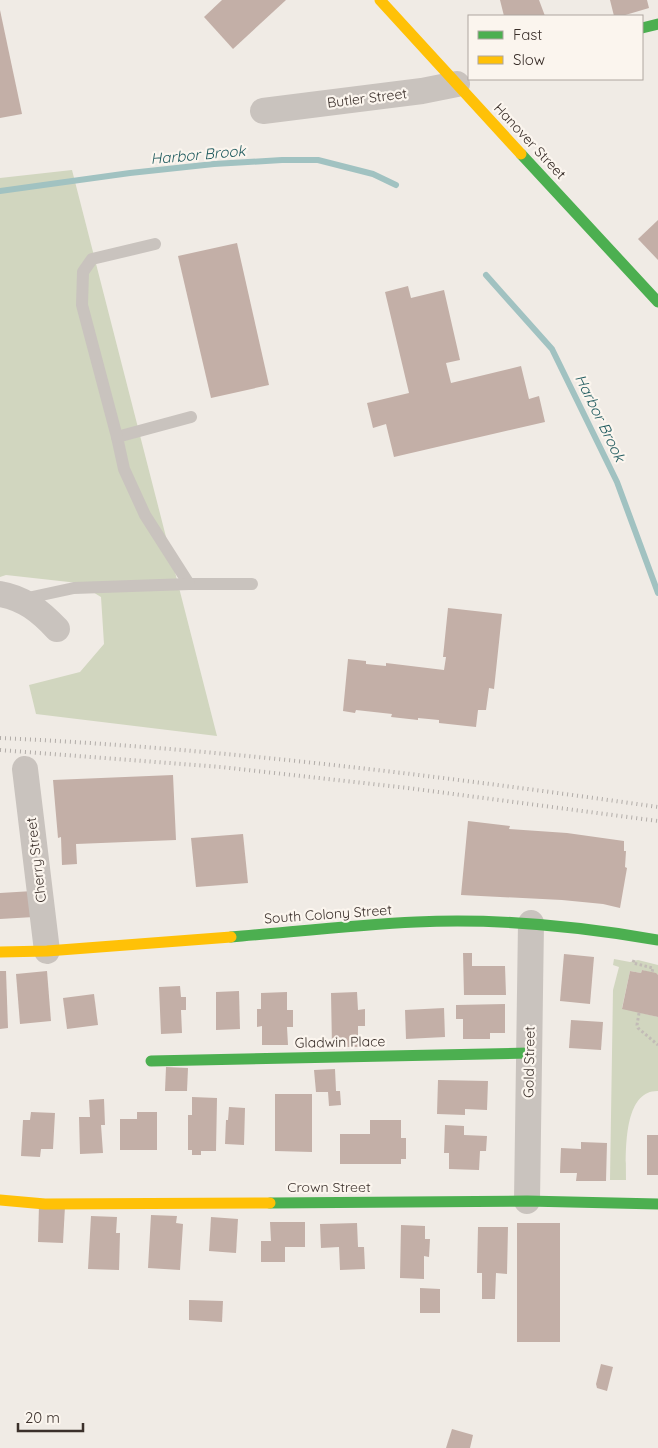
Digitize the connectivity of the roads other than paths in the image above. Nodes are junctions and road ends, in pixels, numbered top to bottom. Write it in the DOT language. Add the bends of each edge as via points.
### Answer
graph roads {
  1 [pos="380,0"];
  2 [pos="658,24"];
  3 [pos="643,28"];
  4 [pos="463,80"];
  5 [pos="263,111"];
  6 [pos="155,244"];
  7 [pos="658,302"];
  8 [pos="191,417"];
  9 [pos="117,438"];
  10 [pos="189,584"];
  11 [pos="252,584"];
  12 [pos="10,597"];
  13 [pos="57,629"];
  14 [pos="25,769"];
  15 [pos="531,923"];
  16 [pos="658,940"];
  17 [pos="47,951"];
  18 [pos="0,952"];
  19 [pos="529,1052"];
  20 [pos="151,1061"];
  21 [pos="0,1200"];
  22 [pos="527,1201"];
  23 [pos="658,1204"];
  1 -- 4 [label="street, Hanover Street"];
  2 -- 3 [label="street"];
  4 -- 5 [label="street, Butler Street" via="422,91"];
  4 -- 7 [label="street, Hanover Street"];
  6 -- 9 [label="lane" via="92,259 82,272 82,305"];
  8 -- 9 [label="lane"];
  9 -- 10 [label="lane" via="124,469 144,515"];
  10 -- 11 [label="lane"];
  10 -- 12 [label="lane" via="74,588"];
  12 -- 13 [label="street" via="31,605"];
  14 -- 17 [label="street, Cherry Street"];
  15 -- 16 [label="street, South Colony Street"];
  15 -- 17 [label="street, South Colony Street" via="416,922"];
  15 -- 19 [label="street, Gold Street"];
  17 -- 18 [label="street, South Colony Street"];
  19 -- 20 [label="street, Gladwin Place"];
  19 -- 22 [label="street, Gold Street"];
  21 -- 22 [label="street, Crown Street" via="45,1204"];
  22 -- 23 [label="street, Crown Street"];
}
